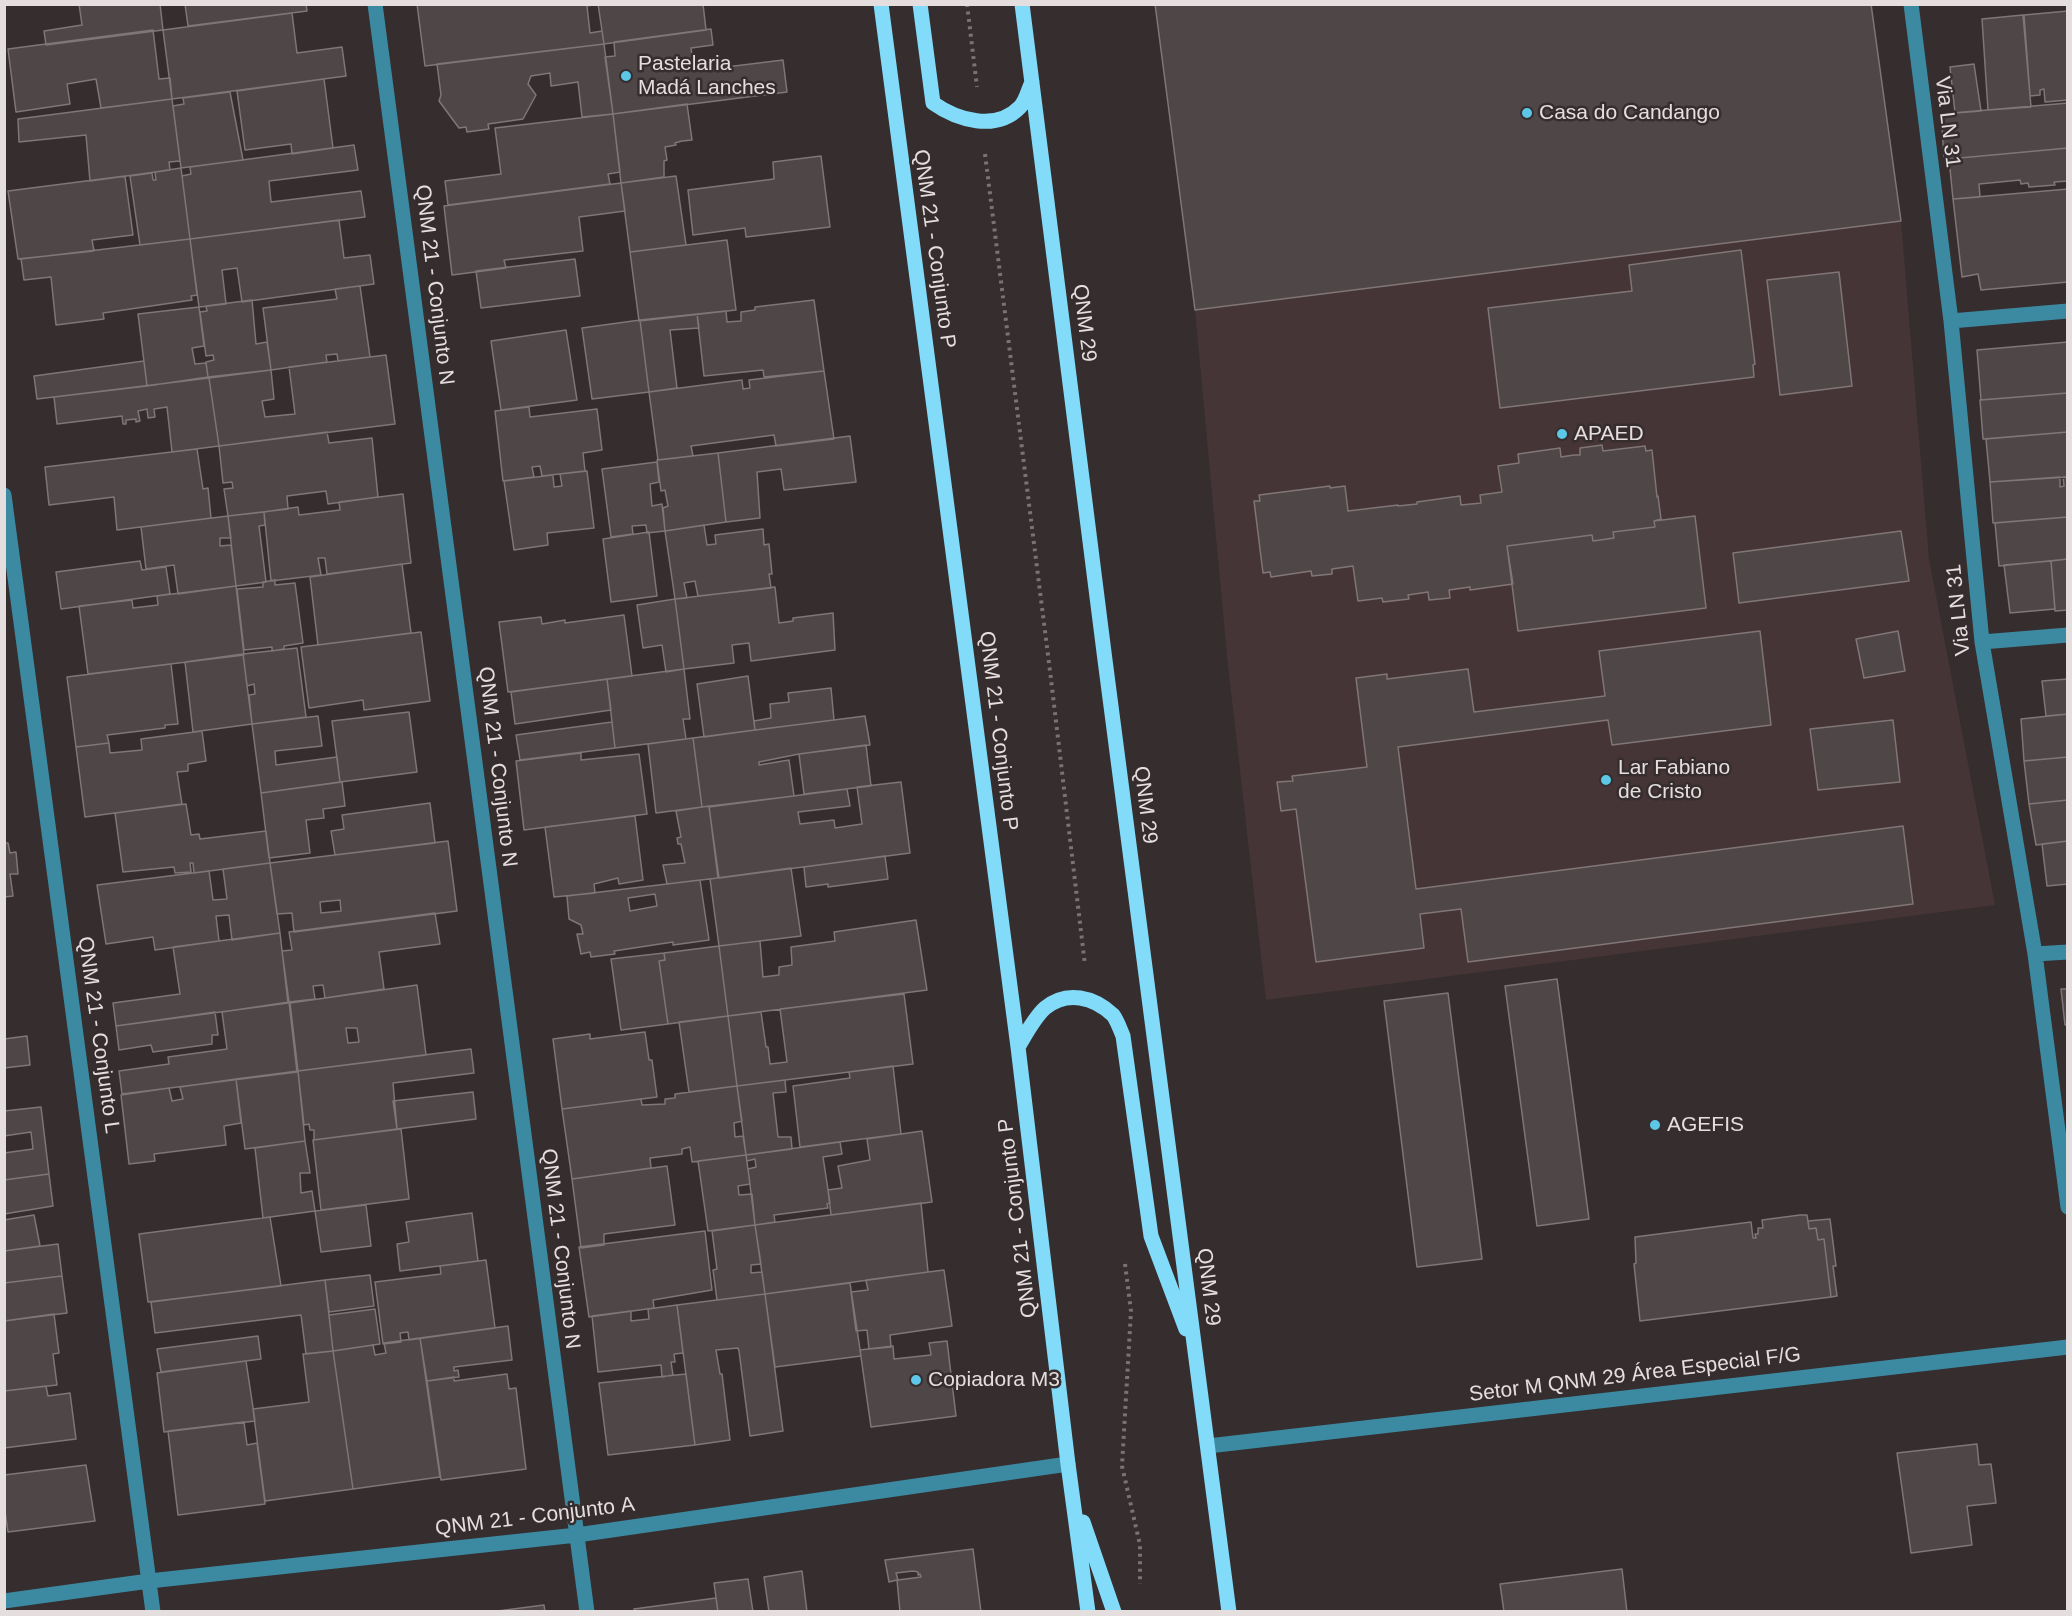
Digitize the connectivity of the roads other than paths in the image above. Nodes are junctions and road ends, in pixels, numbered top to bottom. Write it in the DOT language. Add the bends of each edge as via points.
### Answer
graph roads {
  1 [pos="375,4"];
  2 [pos="881,4"];
  3 [pos="920,4"];
  4 [pos="1022,4"];
  5 [pos="1911,4"];
  6 [pos="1033,81"];
  7 [pos="2067,311"];
  8 [pos="1951,321"];
  9 [pos="4,495"];
  10 [pos="2067,635"];
  11 [pos="1982,642"];
  12 [pos="2067,952"];
  13 [pos="2035,954"];
  14 [pos="1018,1047"];
  15 [pos="2067,1208"];
  16 [pos="2067,1347"];
  17 [pos="1195,1354"];
  18 [pos="1208,1446"];
  19 [pos="1068,1464"];
  20 [pos="1073,1491"];
  21 [pos="577,1535"];
  22 [pos="149,1581"];
  23 [pos="4,1601"];
  24 [pos="153,1611"];
  25 [pos="587,1611"];
  26 [pos="1088,1611"];
  27 [pos="1114,1611"];
  28 [pos="1230,1611"];
  1 -- 21 [label="street, QNM 21 - Conjunto N"];
  2 -- 14 [label="main road, QNM 21 - Conjunto P"];
  3 -- 6 [label="main road" via="933,103 957,116 981,121 1000,119 1021,106"];
  4 -- 6 [label="main road, QNM 29"];
  5 -- 8 [label="street, Via LN 31"];
  6 -- 17 [label="main road, QNM 29"];
  7 -- 8 [label="street"];
  8 -- 11 [label="street, Via LN 31"];
  9 -- 22 [label="street, QNM 21 - Conjunto L"];
  10 -- 11 [label="street"];
  11 -- 13 [label="street, Via LN 31"];
  12 -- 13 [label="street"];
  13 -- 15 [label="street, Via LN 31"];
  14 -- 17 [label="main road" via="1046,1008 1064,998 1089,998 1114,1016 1123,1036 1151,1236"];
  14 -- 19 [label="main road, QNM 21 - Conjunto P"];
  16 -- 18 [label="street, Setor M QNM 29 Área Especial F/G"];
  17 -- 18 [label="main road, QNM 29"];
  18 -- 28 [label="main road, QNM 29"];
  19 -- 20 [label="main road, QNM 21 - Conjunto P"];
  19 -- 21 [label="street, QNM 21 - Conjunto A"];
  20 -- 26 [label="main road"];
  20 -- 27 [label="main road"];
  21 -- 22 [label="street, QNM 21 - Conjunto A"];
  21 -- 25 [label="street, QNM 21 - Conjunto N"];
  22 -- 23 [label="street, QNM 21 - Conjunto A"];
  22 -- 24 [label="street, QNM 21 - Conjunto L"];
}
